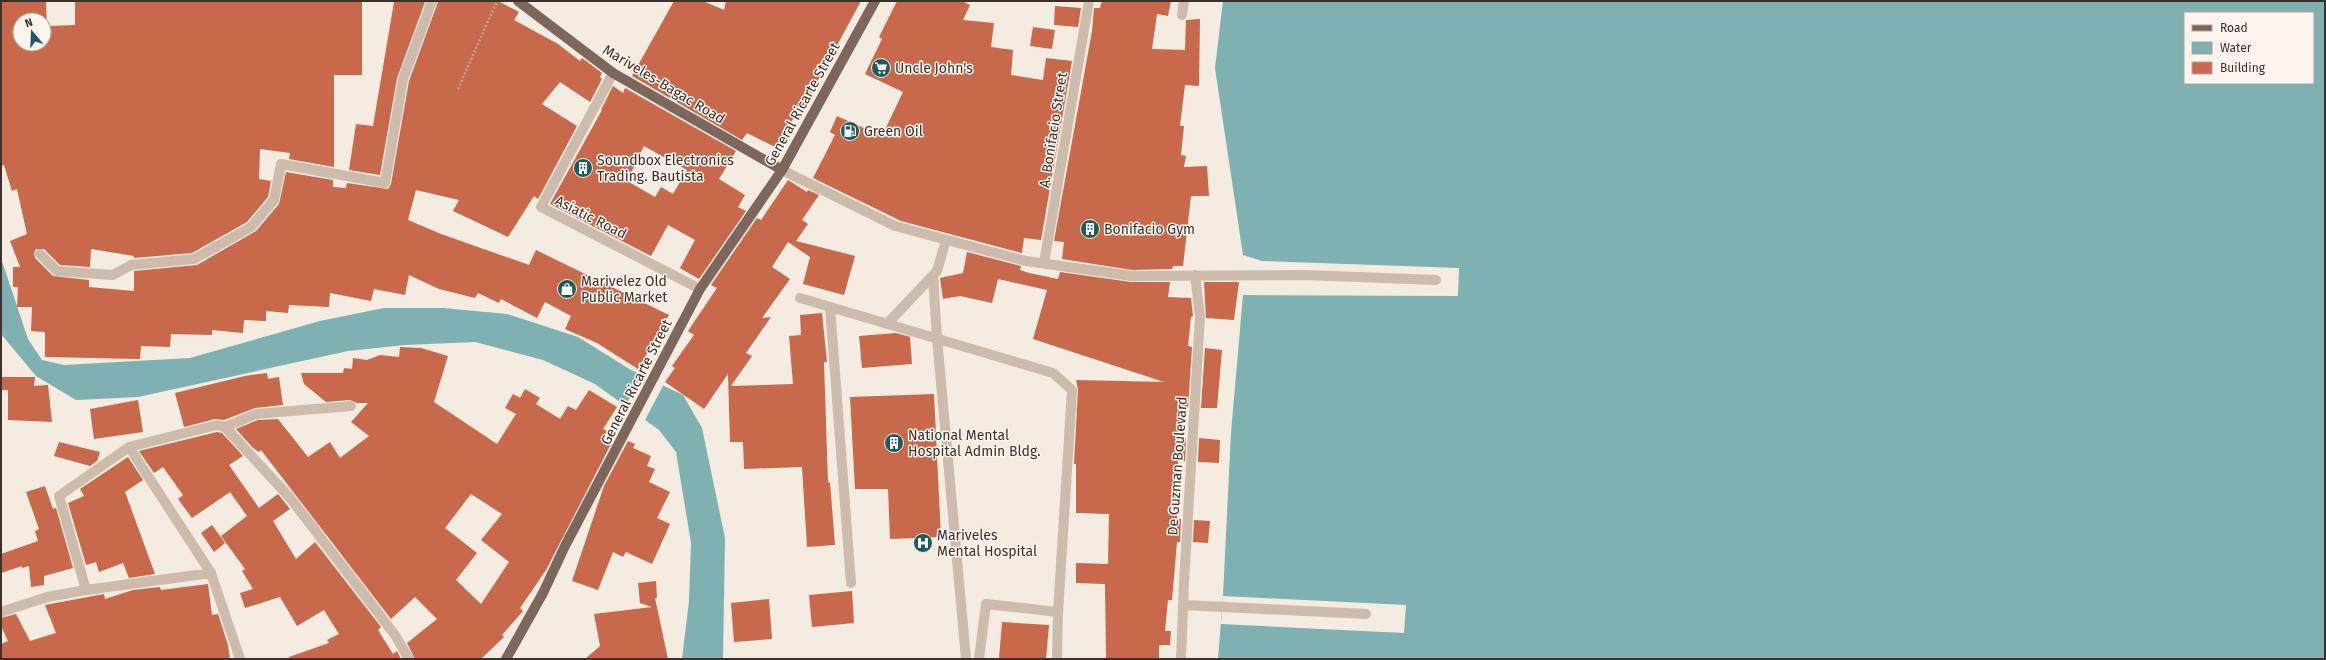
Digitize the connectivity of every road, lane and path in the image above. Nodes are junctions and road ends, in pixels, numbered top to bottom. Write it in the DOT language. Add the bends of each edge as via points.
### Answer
graph roads {
  1 [pos="432,1"];
  2 [pos="497,1"];
  3 [pos="518,1"];
  4 [pos="875,1"];
  5 [pos="1089,1"];
  6 [pos="1184,1"];
  7 [pos="1182,15"];
  8 [pos="613,73"];
  9 [pos="458,89"];
  10 [pos="782,170"];
  11 [pos="946,240"];
  12 [pos="40,254"];
  13 [pos="1044,263"];
  14 [pos="1194,275"];
  15 [pos="933,276"];
  16 [pos="1436,280"];
  17 [pos="700,289"];
  18 [pos="800,298"];
  19 [pos="830,307"];
  20 [pos="887,324"];
  21 [pos="936,338"];
  22 [pos="351,406"];
  23 [pos="225,427"];
  24 [pos="129,447"];
  25 [pos="211,573"];
  26 [pos="851,583"];
  27 [pos="86,590"];
  28 [pos="1183,605"];
  29 [pos="1,612"];
  30 [pos="1058,612"];
  31 [pos="1366,614"];
  32 [pos="240,659"];
  33 [pos="409,659"];
  34 [pos="506,659"];
  35 [pos="966,659"];
  36 [pos="979,659"];
  37 [pos="1057,659"];
  38 [pos="1181,659"];
  1 -- 12 [label="street" via="402,79 385,183 281,164 274,200 251,228 194,259 131,265 113,275 57,270"];
  2 -- 9 [label="path"];
  3 -- 8 [label="main road, Mariveles-Bagac Road"];
  4 -- 10 [label="main road, General Ricarte Street"];
  5 -- 13 [label="street, A. Bonifacio Street"];
  6 -- 7 [label="street"];
  8 -- 10 [label="main road, Mariveles-Bagac Road"];
  8 -- 17 [label="street, Asiatic Road" via="541,207"];
  10 -- 11 [label="street" via="896,226"];
  10 -- 17 [label="main road, General Ricarte Street"];
  11 -- 13 [label="street" via="1026,261"];
  11 -- 15 [label="street" via="937,271"];
  13 -- 14 [label="street" via="1132,276"];
  14 -- 16 [label="street" via="1304,275"];
  14 -- 28 [label="street, De Guzman Boulevard" via="1200,316"];
  15 -- 20 [label="street"];
  15 -- 21 [label="street"];
  17 -- 34 [label="main road, General Ricarte Street" via="565,546 543,593"];
  18 -- 19 [label="street"];
  19 -- 20 [label="street"];
  19 -- 26 [label="street"];
  20 -- 21 [label="street"];
  21 -- 30 [label="street" via="1053,373 1072,390"];
  21 -- 35 [label="street"];
  22 -- 23 [label="street" via="256,414"];
  23 -- 24 [label="street" via="217,424"];
  23 -- 33 [label="street" via="291,499 395,635"];
  24 -- 25 [label="street"];
  24 -- 27 [label="street" via="60,496 68,533"];
  25 -- 27 [label="street"];
  25 -- 32 [label="street"];
  27 -- 29 [label="street" via="47,597"];
  28 -- 31 [label="street"];
  28 -- 38 [label="street, De Guzman Boulevard"];
  30 -- 36 [label="street" via="986,604"];
  30 -- 37 [label="street"];
}
